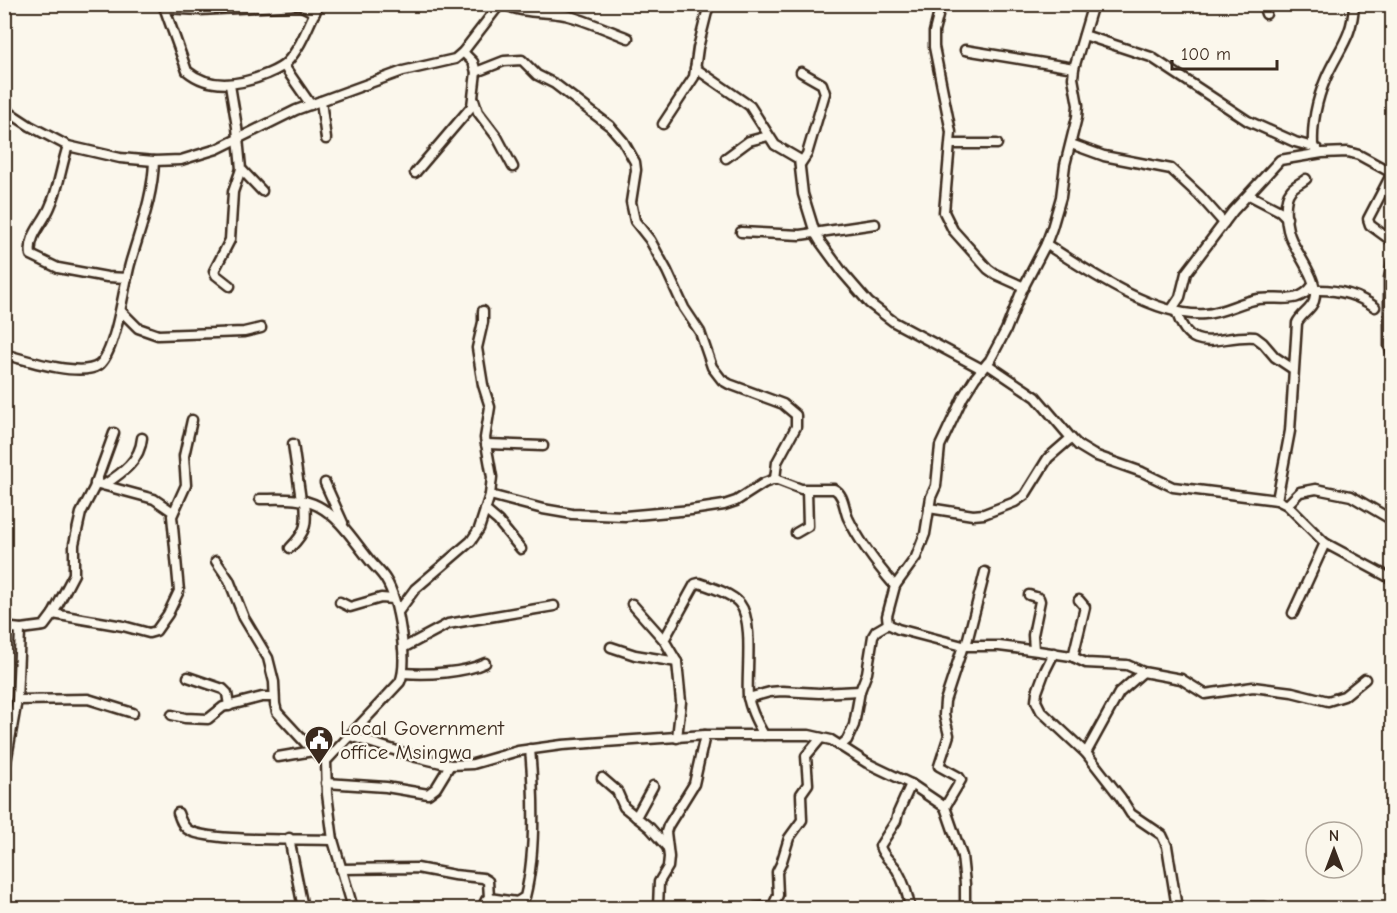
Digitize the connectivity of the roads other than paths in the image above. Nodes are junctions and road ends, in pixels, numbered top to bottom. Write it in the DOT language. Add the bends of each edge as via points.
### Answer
graph roads {
  1 [pos="502,4"];
  2 [pos="709,4"];
  3 [pos="941,4"];
  4 [pos="1093,4"];
  5 [pos="1263,4"];
  6 [pos="1354,4"];
  7 [pos="163,6"];
  8 [pos="231,7"];
  9 [pos="317,9"];
  10 [pos="1266,14"];
  11 [pos="1084,35"];
  12 [pos="628,38"];
  13 [pos="965,50"];
  14 [pos="463,52"];
  15 [pos="284,66"];
  16 [pos="695,68"];
  17 [pos="1074,69"];
  18 [pos="476,72"];
  19 [pos="801,72"];
  20 [pos="230,85"];
  21 [pos="474,99"];
  22 [pos="321,101"];
  23 [pos="311,105"];
  24 [pos="4,109"];
  25 [pos="663,124"];
  26 [pos="768,136"];
  27 [pos="238,138"];
  28 [pos="326,139"];
  29 [pos="951,144"];
  30 [pos="997,144"];
  31 [pos="1071,144"];
  32 [pos="68,146"];
  33 [pos="1313,147"];
  34 [pos="1322,153"];
  35 [pos="726,158"];
  36 [pos="154,161"];
  37 [pos="801,163"];
  38 [pos="513,167"];
  39 [pos="241,169"];
  40 [pos="415,173"];
  41 [pos="1392,173"];
  42 [pos="1306,178"];
  43 [pos="262,190"];
  44 [pos="1249,195"];
  45 [pos="1287,218"];
  46 [pos="1224,223"];
  47 [pos="875,224"];
  48 [pos="741,232"];
  49 [pos="815,232"];
  50 [pos="1392,241"];
  51 [pos="1046,244"];
  52 [pos="1392,262"];
  53 [pos="127,278"];
  54 [pos="230,286"];
  55 [pos="1024,287"];
  56 [pos="1313,288"];
  57 [pos="1376,307"];
  58 [pos="1174,310"];
  59 [pos="121,311"];
  60 [pos="483,311"];
  61 [pos="261,328"];
  62 [pos="4,354"];
  63 [pos="1392,354"];
  64 [pos="984,367"];
  65 [pos="1293,369"];
  66 [pos="192,420"];
  67 [pos="114,433"];
  68 [pos="142,438"];
  69 [pos="1071,438"];
  70 [pos="293,444"];
  71 [pos="486,444"];
  72 [pos="543,446"];
  73 [pos="775,479"];
  74 [pos="325,483"];
  75 [pos="100,484"];
  76 [pos="807,490"];
  77 [pos="490,495"];
  78 [pos="260,499"];
  79 [pos="303,500"];
  80 [pos="1277,500"];
  81 [pos="1287,505"];
  82 [pos="929,508"];
  83 [pos="485,510"];
  84 [pos="173,512"];
  85 [pos="1392,520"];
  86 [pos="345,529"];
  87 [pos="796,533"];
  88 [pos="1325,543"];
  89 [pos="290,548"];
  90 [pos="521,549"];
  91 [pos="216,561"];
  92 [pos="985,572"];
  93 [pos="1392,579"];
  94 [pos="895,586"];
  95 [pos="1029,595"];
  96 [pos="393,599"];
  97 [pos="1079,600"];
  98 [pos="339,602"];
  99 [pos="632,604"];
  100 [pos="554,606"];
  101 [pos="398,612"];
  102 [pos="1293,613"];
  103 [pos="53,614"];
  104 [pos="888,624"];
  105 [pos="4,627"];
  106 [pos="21,629"];
  107 [pos="664,640"];
  108 [pos="965,646"];
  109 [pos="611,647"];
  110 [pos="403,648"];
  111 [pos="1034,650"];
  112 [pos="1054,653"];
  113 [pos="1073,657"];
  114 [pos="677,662"];
  115 [pos="485,663"];
  116 [pos="1143,672"];
  117 [pos="404,673"];
  118 [pos="188,677"];
  119 [pos="1365,679"];
  120 [pos="860,691"];
  121 [pos="274,697"];
  122 [pos="748,698"];
  123 [pos="17,700"];
  124 [pos="229,706"];
  125 [pos="133,713"];
  126 [pos="172,715"];
  127 [pos="4,718"];
  128 [pos="14,723"];
  129 [pos="705,735"];
  130 [pos="764,735"];
  131 [pos="350,736"];
  132 [pos="677,738"];
  133 [pos="821,738"];
  134 [pos="840,746"];
  135 [pos="530,749"];
  136 [pos="313,751"];
  137 [pos="1086,753"];
  138 [pos="278,757"];
  139 [pos="326,761"];
  140 [pos="450,765"];
  141 [pos="4,774"];
  142 [pos="602,778"];
  143 [pos="326,783"];
  144 [pos="911,783"];
  145 [pos="653,786"];
  146 [pos="945,807"];
  147 [pos="178,813"];
  148 [pos="636,817"];
  149 [pos="290,838"];
  150 [pos="333,840"];
  151 [pos="667,847"];
  152 [pos="341,869"];
  153 [pos="489,898"];
  154 [pos="303,909"];
  155 [pos="353,909"];
  156 [pos="482,909"];
  157 [pos="658,909"];
  158 [pos="755,909"];
  159 [pos="910,909"];
  160 [pos="965,909"];
  161 [pos="1177,909"];
  162 [pos="1245,909"];
  163 [pos="1265,909"];
  1 -- 12 [label="street" via="528,12 567,16"];
  1 -- 14 [label="street"];
  2 -- 16 [label="street"];
  3 -- 29 [label="street" via="934,47"];
  4 -- 11 [label="street"];
  5 -- 10 [label="street"];
  6 -- 33 [label="street" via="1351,31 1324,81 1314,121"];
  7 -- 8 [label="street" via="200,10"];
  7 -- 20 [label="street" via="187,71 210,82"];
  8 -- 9 [label="street" via="300,5"];
  9 -- 15 [label="street"];
  11 -- 17 [label="street"];
  11 -- 33 [label="street" via="1151,57 1248,121"];
  13 -- 17 [label="street"];
  14 -- 18 [label="street"];
  14 -- 22 [label="street" via="449,62 410,69"];
  15 -- 20 [label="street"];
  15 -- 23 [label="street"];
  16 -- 25 [label="street" via="686,92"];
  16 -- 26 [label="street" via="750,106"];
  17 -- 31 [label="street" via="1077,111"];
  18 -- 21 [label="street"];
  18 -- 73 [label="street" via="504,61 522,60 618,133 635,162 631,202 635,221 650,240 700,332 716,373 729,384 783,404 796,415 796,427 777,462"];
  19 -- 37 [label="street" via="822,84 825,93"];
  20 -- 27 [label="street"];
  21 -- 38 [label="street"];
  21 -- 40 [label="street" via="463,118"];
  22 -- 23 [label="street"];
  22 -- 28 [label="street"];
  23 -- 27 [label="street"];
  24 -- 32 [label="street"];
  26 -- 35 [label="street" via="749,141"];
  26 -- 37 [label="street"];
  27 -- 36 [label="street" via="194,156"];
  27 -- 39 [label="street"];
  29 -- 30 [label="street"];
  29 -- 55 [label="street" via="944,198 947,220 988,269"];
  31 -- 46 [label="street" via="1104,156 1171,169"];
  31 -- 51 [label="street" via="1061,197"];
  32 -- 36 [label="street"];
  32 -- 53 [label="street" via="50,208 34,232 31,255 58,268"];
  33 -- 34 [label="street"];
  34 -- 41 [label="street" via="1359,155"];
  34 -- 44 [label="street" via="1280,159"];
  36 -- 53 [label="street" via="145,218"];
  37 -- 49 [label="street" via="803,194"];
  39 -- 43 [label="street"];
  39 -- 54 [label="street" via="233,192 230,240 214,271"];
  41 -- 50 [label="street" via="1368,219 1370,225"];
  42 -- 45 [label="street" via="1291,190"];
  44 -- 45 [label="street"];
  44 -- 46 [label="street"];
  45 -- 56 [label="street" via="1291,240"];
  46 -- 58 [label="street" via="1186,273"];
  47 -- 49 [label="street"];
  48 -- 49 [label="street"];
  49 -- 64 [label="street" via="843,273 882,314"];
  51 -- 55 [label="street"];
  51 -- 58 [label="street" via="1098,277"];
  52 -- 63 [label="street"];
  53 -- 59 [label="street"];
  55 -- 64 [label="street" via="1006,330"];
  56 -- 57 [label="street" via="1338,291"];
  56 -- 58 [label="street" via="1291,300 1261,299 1206,315"];
  56 -- 65 [label="street" via="1313,304 1297,323"];
  58 -- 65 [label="street" via="1184,331 1194,339 1255,337"];
  59 -- 61 [label="street" via="138,328 158,335"];
  59 -- 62 [label="street" via="106,357 99,365 70,369"];
  60 -- 71 [label="street" via="477,348 489,407"];
  64 -- 69 [label="street" via="1036,397"];
  64 -- 82 [label="street" via="963,397 940,447"];
  65 -- 80 [label="street" via="1290,431"];
  66 -- 84 [label="street" via="184,456 186,485"];
  67 -- 75 [label="street"];
  68 -- 75 [label="street" via="135,459 119,476"];
  69 -- 80 [label="street" via="1094,455 1173,487"];
  69 -- 82 [label="street" via="1048,458 1015,502 973,515"];
  70 -- 79 [label="street"];
  71 -- 72 [label="street"];
  71 -- 77 [label="street" via="492,477"];
  73 -- 76 [label="street"];
  73 -- 77 [label="street" via="723,505 625,516 572,514"];
  74 -- 86 [label="street"];
  75 -- 84 [label="street" via="154,499"];
  75 -- 103 [label="street" via="81,513 74,574"];
  76 -- 87 [label="street" via="808,526"];
  76 -- 94 [label="street" via="838,490 855,531"];
  77 -- 83 [label="street"];
  78 -- 79 [label="street"];
  79 -- 86 [label="street" via="326,511"];
  79 -- 89 [label="street" via="306,526"];
  80 -- 81 [label="street"];
  81 -- 85 [label="street" via="1300,492 1316,489 1351,496"];
  81 -- 88 [label="street"];
  82 -- 94 [label="street" via="916,557"];
  83 -- 90 [label="street"];
  83 -- 101 [label="street" via="471,541 415,589"];
  84 -- 103 [label="street" via="179,591 156,630 149,633"];
  86 -- 96 [label="street" via="387,580"];
  88 -- 93 [label="street"];
  88 -- 102 [label="street"];
  91 -- 121 [label="street" via="268,658"];
  92 -- 108 [label="street"];
  94 -- 104 [label="street"];
  95 -- 111 [label="street" via="1040,601"];
  96 -- 98 [label="street" via="381,598 350,607"];
  96 -- 101 [label="street"];
  97 -- 113 [label="street" via="1085,607"];
  99 -- 107 [label="street"];
  100 -- 110 [label="street" via="448,624"];
  101 -- 110 [label="street"];
  103 -- 106 [label="street" via="44,626"];
  104 -- 108 [label="street"];
  104 -- 120 [label="street" via="873,636"];
  105 -- 106 [label="street"];
  106 -- 123 [label="street"];
  107 -- 114 [label="street"];
  107 -- 122 [label="street" via="697,583 735,599 744,614"];
  108 -- 111 [label="street"];
  108 -- 146 [label="street" via="945,701 948,740 939,766 961,780"];
  109 -- 114 [label="street"];
  110 -- 117 [label="street"];
  111 -- 112 [label="street"];
  112 -- 113 [label="street"];
  112 -- 137 [label="street" via="1036,701 1046,716"];
  113 -- 116 [label="street" via="1086,663 1127,665"];
  114 -- 132 [label="street" via="681,702"];
  115 -- 117 [label="street" via="472,669"];
  116 -- 119 [label="street" via="1181,679 1205,694 1253,687 1328,700 1344,696"];
  116 -- 137 [label="street" via="1119,693"];
  117 -- 131 [label="street"];
  118 -- 124 [label="street" via="223,689"];
  120 -- 122 [label="street" via="795,690"];
  120 -- 134 [label="street" via="852,733"];
  121 -- 124 [label="street"];
  121 -- 136 [label="street" via="278,712"];
  122 -- 130 [label="street"];
  123 -- 125 [label="street" via="88,699"];
  123 -- 128 [label="street"];
  124 -- 126 [label="street" via="208,719"];
  127 -- 128 [label="street"];
  128 -- 141 [label="street"];
  129 -- 130 [label="street"];
  129 -- 132 [label="street"];
  129 -- 151 [label="street" via="694,784 668,826"];
  130 -- 133 [label="street"];
  131 -- 139 [label="street"];
  131 -- 140 [label="street"];
  132 -- 135 [label="street"];
  133 -- 134 [label="street"];
  133 -- 158 [label="street" via="806,756 808,784 801,794 802,820 789,838 777,872 777,900 773,906"];
  134 -- 144 [label="street"];
  135 -- 140 [label="street" via="473,764"];
  135 -- 153 [label="street" via="532,828 525,897 517,902"];
  136 -- 138 [label="street"];
  136 -- 139 [label="street"];
  137 -- 161 [label="street" via="1131,814 1162,836"];
  139 -- 143 [label="street"];
  140 -- 143 [label="street" via="428,794"];
  142 -- 148 [label="street"];
  143 -- 150 [label="street"];
  144 -- 146 [label="street"];
  144 -- 159 [label="street" via="897,821 880,846 902,879"];
  145 -- 148 [label="street"];
  146 -- 160 [label="street" via="962,856"];
  147 -- 149 [label="street" via="182,824 194,833"];
  148 -- 151 [label="street"];
  149 -- 150 [label="street"];
  149 -- 154 [label="street"];
  150 -- 152 [label="street"];
  151 -- 157 [label="street" via="668,867 658,887"];
  152 -- 153 [label="street" via="417,868 483,878 488,881"];
  152 -- 155 [label="street"];
  153 -- 156 [label="street"];
  162 -- 163 [label="street"];
}
